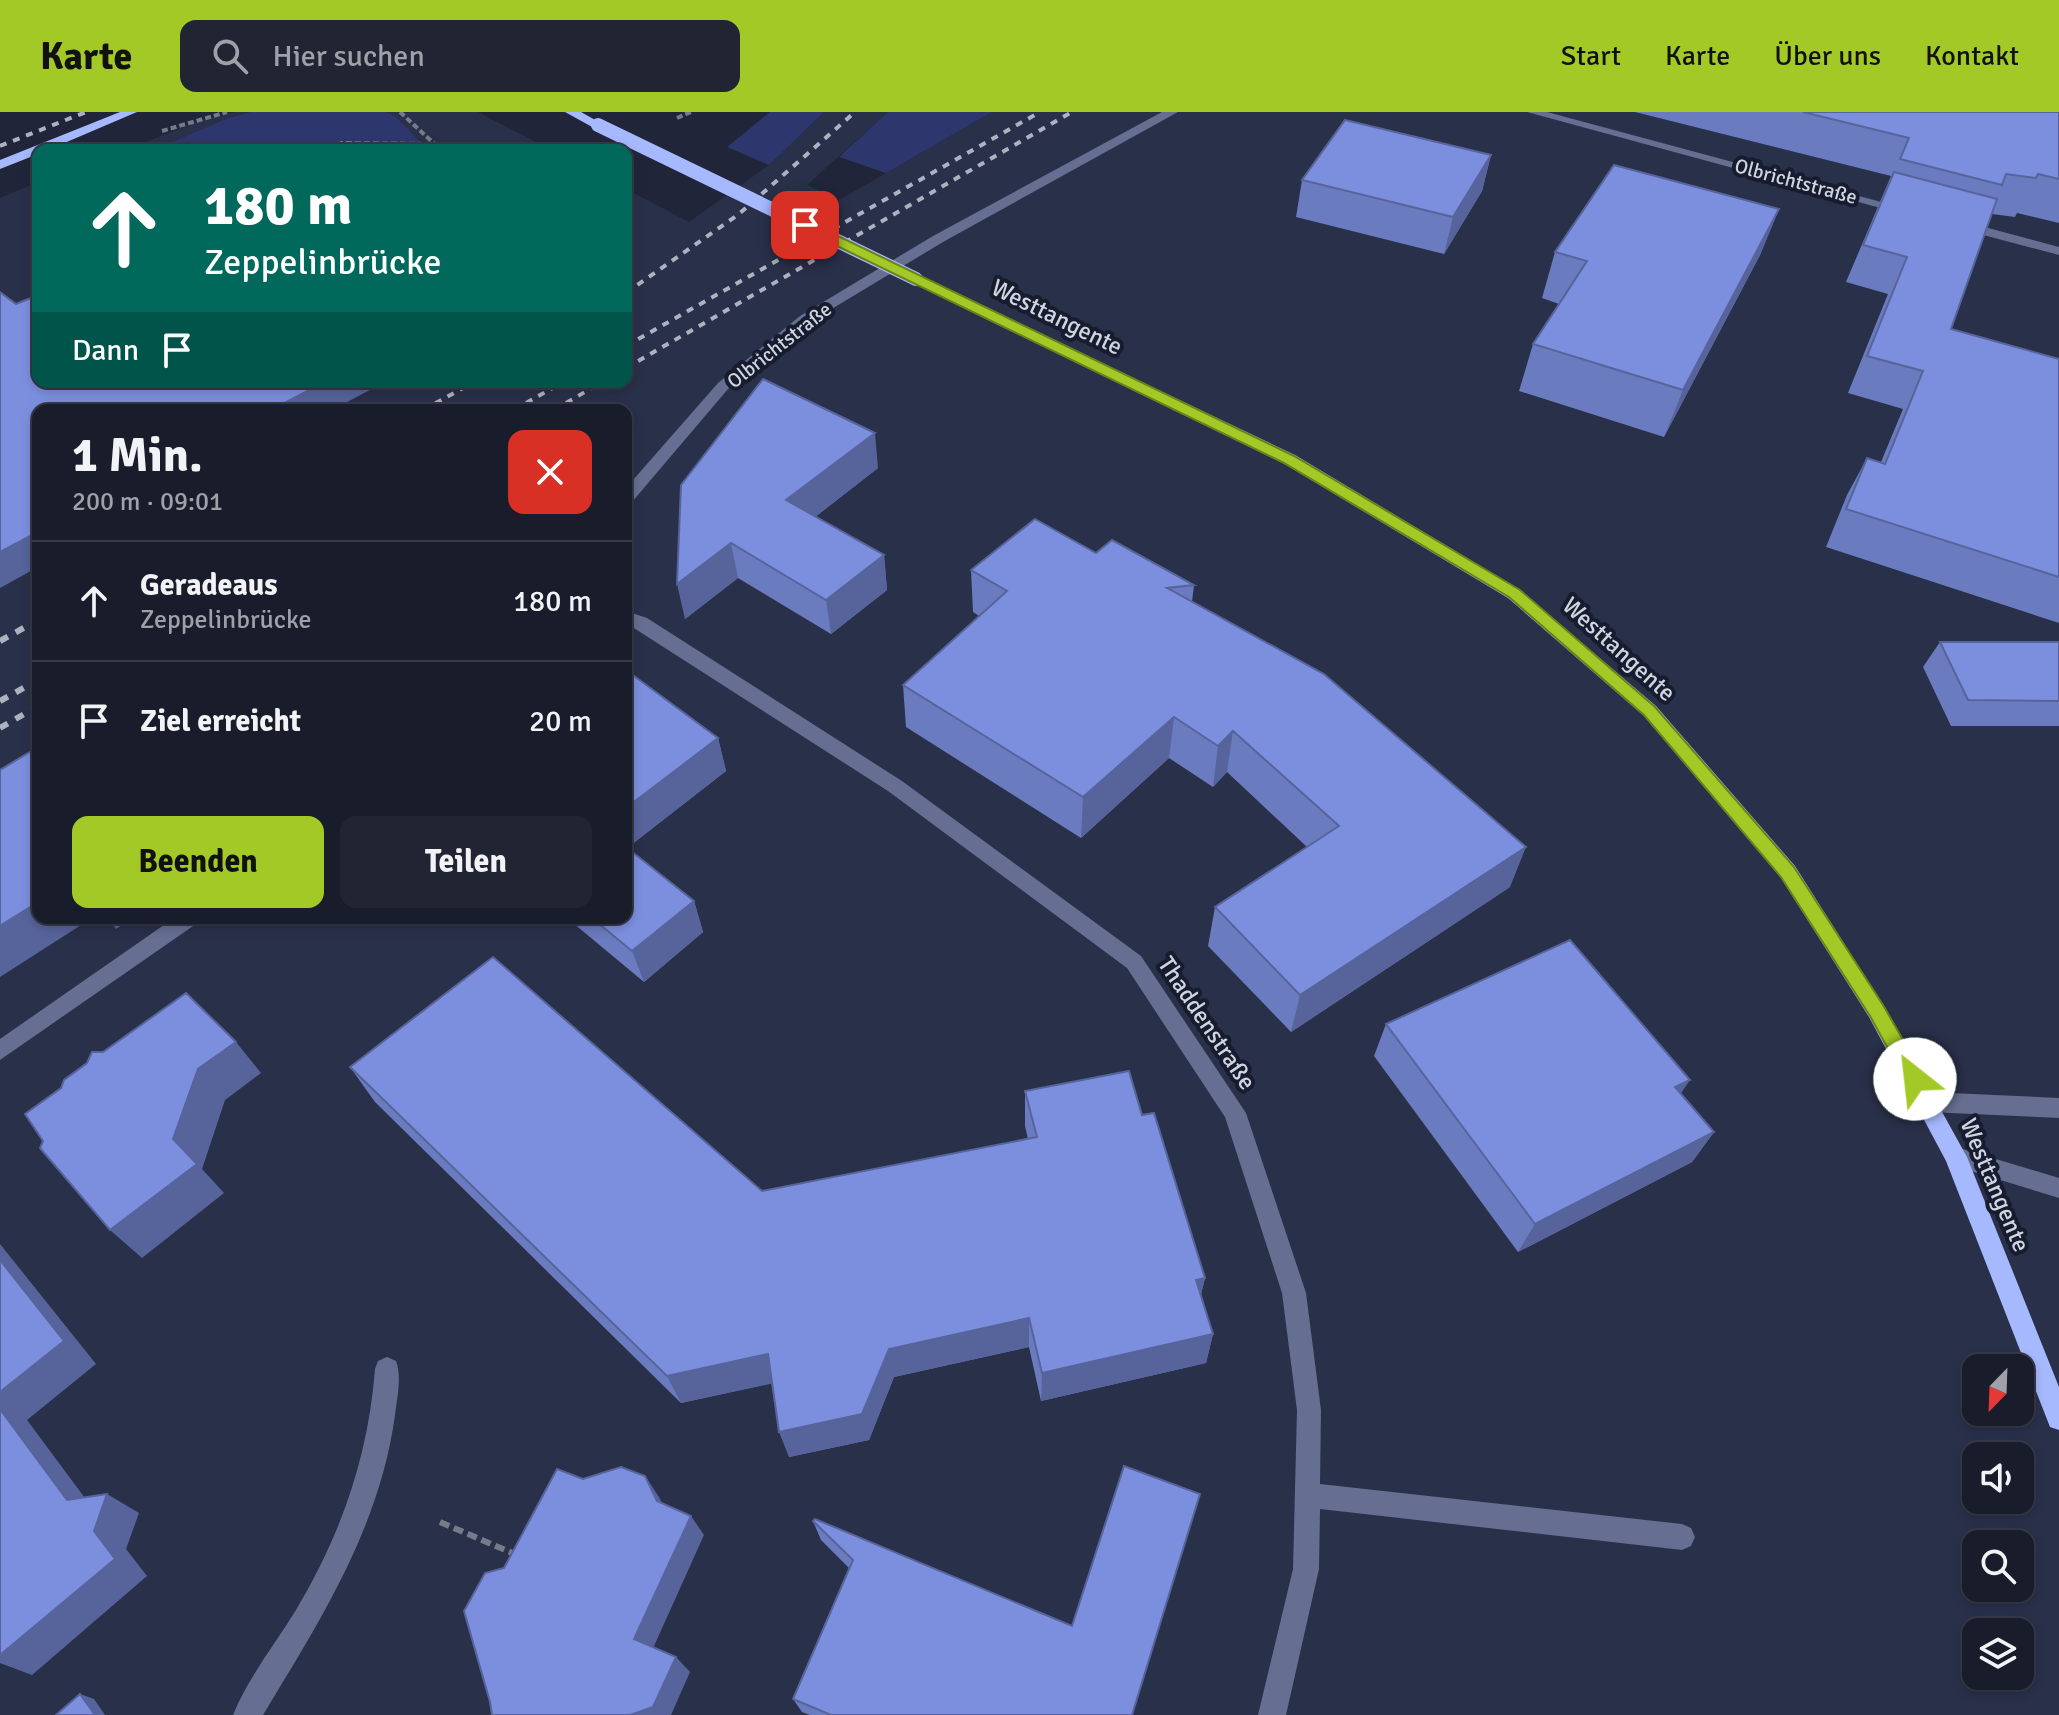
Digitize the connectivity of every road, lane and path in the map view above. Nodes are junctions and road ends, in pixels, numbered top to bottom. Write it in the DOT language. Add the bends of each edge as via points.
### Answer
graph roads {
  1 [pos="131,112"];
  2 [pos="227,112"];
  3 [pos="400,112"];
  4 [pos="571,112"];
  5 [pos="1172,112"];
  6 [pos="1533,112"];
  7 [pos="182,123"];
  8 [pos="52,144"];
  9 [pos="339,144"];
  10 [pos="435,144"];
  11 [pos="32,152"];
  12 [pos="0,165"];
  13 [pos="1924,215"];
  14 [pos="1954,223"];
  15 [pos="2059,251"];
  16 [pos="632,491"];
  17 [pos="632,619"];
  18 [pos="180,924"];
  19 [pos="0,1051"];
  20 [pos="1928,1102"];
  21 [pos="2059,1108"];
  22 [pos="1956,1157"];
  23 [pos="2059,1188"];
  24 [pos="387,1369"];
  25 [pos="2059,1418"];
  26 [pos="1307,1495"];
  27 [pos="440,1522"];
  28 [pos="1682,1537"];
  29 [pos="523,1557"];
  30 [pos="247,1715"];
  31 [pos="1272,1715"];
  1 -- 8 [label="main road"];
  2 -- 7 [label="path"];
  3 -- 10 [label="path"];
  4 -- 20 [label="main road, Westtangente, bridge" via="1289,459 1514,594 1650,711 1788,872"];
  5 -- 16 [label="street, Olbrichtstraße" via="952,231 805,319 723,386"];
  6 -- 13 [label="street, Olbrichtstraße"];
  9 -- 10 [label="path"];
  11 -- 12 [label="main road"];
  14 -- 15 [label="street"];
  17 -- 26 [label="street, Thaddenstraße" via="895,786 1134,962 1235,1113 1294,1293 1309,1410"];
  18 -- 19 [label="street"];
  20 -- 21 [label="street"];
  20 -- 22 [label="main road, Westtangente"];
  22 -- 23 [label="street"];
  22 -- 25 [label="main road, Westtangente"];
  24 -- 30 [label="street" via="380,1433 360,1509 313,1607"];
  26 -- 28 [label="street"];
  26 -- 31 [label="street, Thaddenstraße" via="1306,1569"];
  27 -- 29 [label="path"];
}
